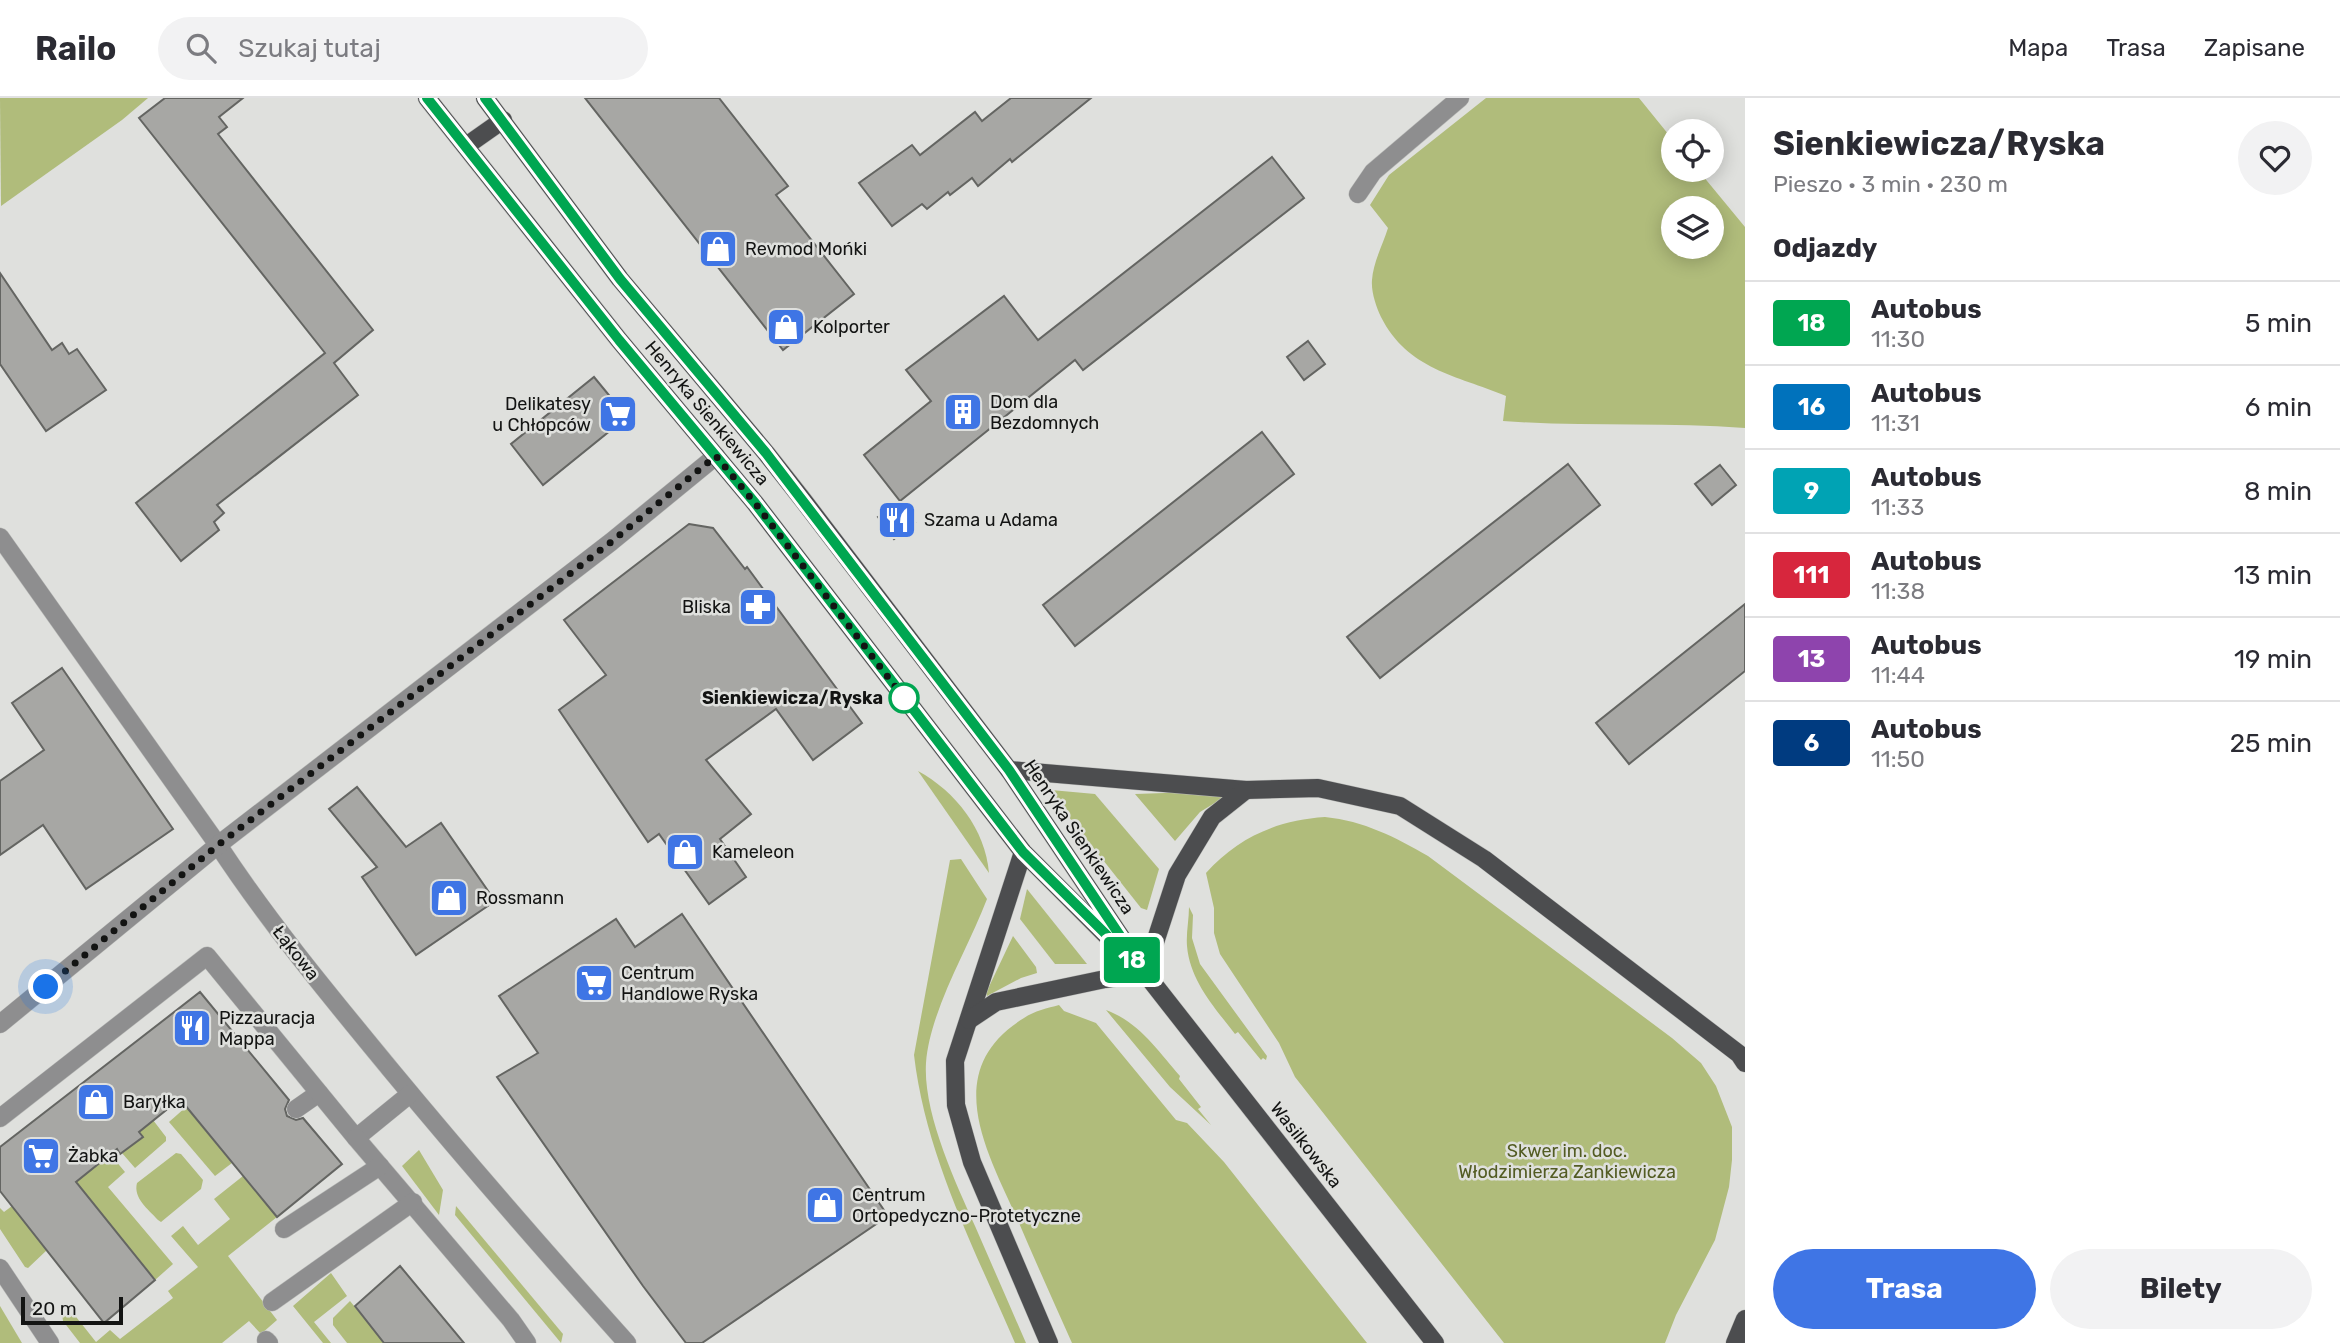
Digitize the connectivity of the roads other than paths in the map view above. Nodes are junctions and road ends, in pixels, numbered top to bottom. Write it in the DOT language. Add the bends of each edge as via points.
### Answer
graph roads {
  1 [pos="427,98"];
  2 [pos="485,98"];
  3 [pos="1460,98"];
  4 [pos="503,120"];
  5 [pos="466,146"];
  6 [pos="1358,194"];
  7 [pos="716,456"];
  8 [pos="0,537"];
  9 [pos="1009,770"];
  10 [pos="1247,790"];
  11 [pos="218,845"];
  12 [pos="1023,852"];
  13 [pos="1145,973"];
  14 [pos="970,1020"];
  15 [pos="0,1024"];
  16 [pos="1743,1057"];
  17 [pos="319,1093"];
  18 [pos="410,1094"];
  19 [pos="296,1109"];
  20 [pos="0,1118"];
  21 [pos="356,1138"];
  22 [pos="380,1166"];
  23 [pos="412,1202"];
  24 [pos="284,1229"];
  25 [pos="0,1268"];
  26 [pos="272,1302"];
  27 [pos="1745,1319"];
  28 [pos="50,1343"];
  29 [pos="527,1343"];
  30 [pos="626,1343"];
  31 [pos="1049,1343"];
  32 [pos="1435,1343"];
  33 [pos="1735,1343"];
  1 -- 5 [label="main road, Henryka Sienkiewicza"];
  2 -- 4 [label="main road, Henryka Sienkiewicza"];
  3 -- 6 [label="street" via="1373,172"];
  4 -- 5 [label="main road"];
  4 -- 9 [label="main road, Henryka Sienkiewicza" via="620,279 773,462"];
  5 -- 7 [label="main road, Henryka Sienkiewicza"];
  7 -- 11 [label="street"];
  7 -- 12 [label="main road, Henryka Sienkiewicza"];
  8 -- 11 [label="street, Łąkowa"];
  9 -- 10 [label="main road"];
  9 -- 13 [label="main road, Henryka Sienkiewicza"];
  10 -- 13 [label="main road" via="1212,817 1177,875"];
  10 -- 16 [label="main road" via="1318,788 1400,806 1485,859"];
  11 -- 15 [label="street"];
  11 -- 18 [label="street, Łąkowa" via="312,975"];
  12 -- 13 [label="main road, Henryka Sienkiewicza"];
  12 -- 14 [label="main road"];
  13 -- 14 [label="main road" via="996,1002"];
  13 -- 32 [label="main road, Wasilkowska"];
  14 -- 31 [label="main road" via="955,1061 956,1105 972,1162"];
  17 -- 19 [label="street"];
  17 -- 20 [label="street" via="207,956"];
  17 -- 21 [label="street"];
  18 -- 21 [label="street"];
  18 -- 30 [label="street, Łąkowa"];
  21 -- 22 [label="street"];
  22 -- 23 [label="street"];
  22 -- 24 [label="street"];
  23 -- 26 [label="street"];
  23 -- 29 [label="street"];
  25 -- 28 [label="street"];
  27 -- 33 [label="main road"];
}
